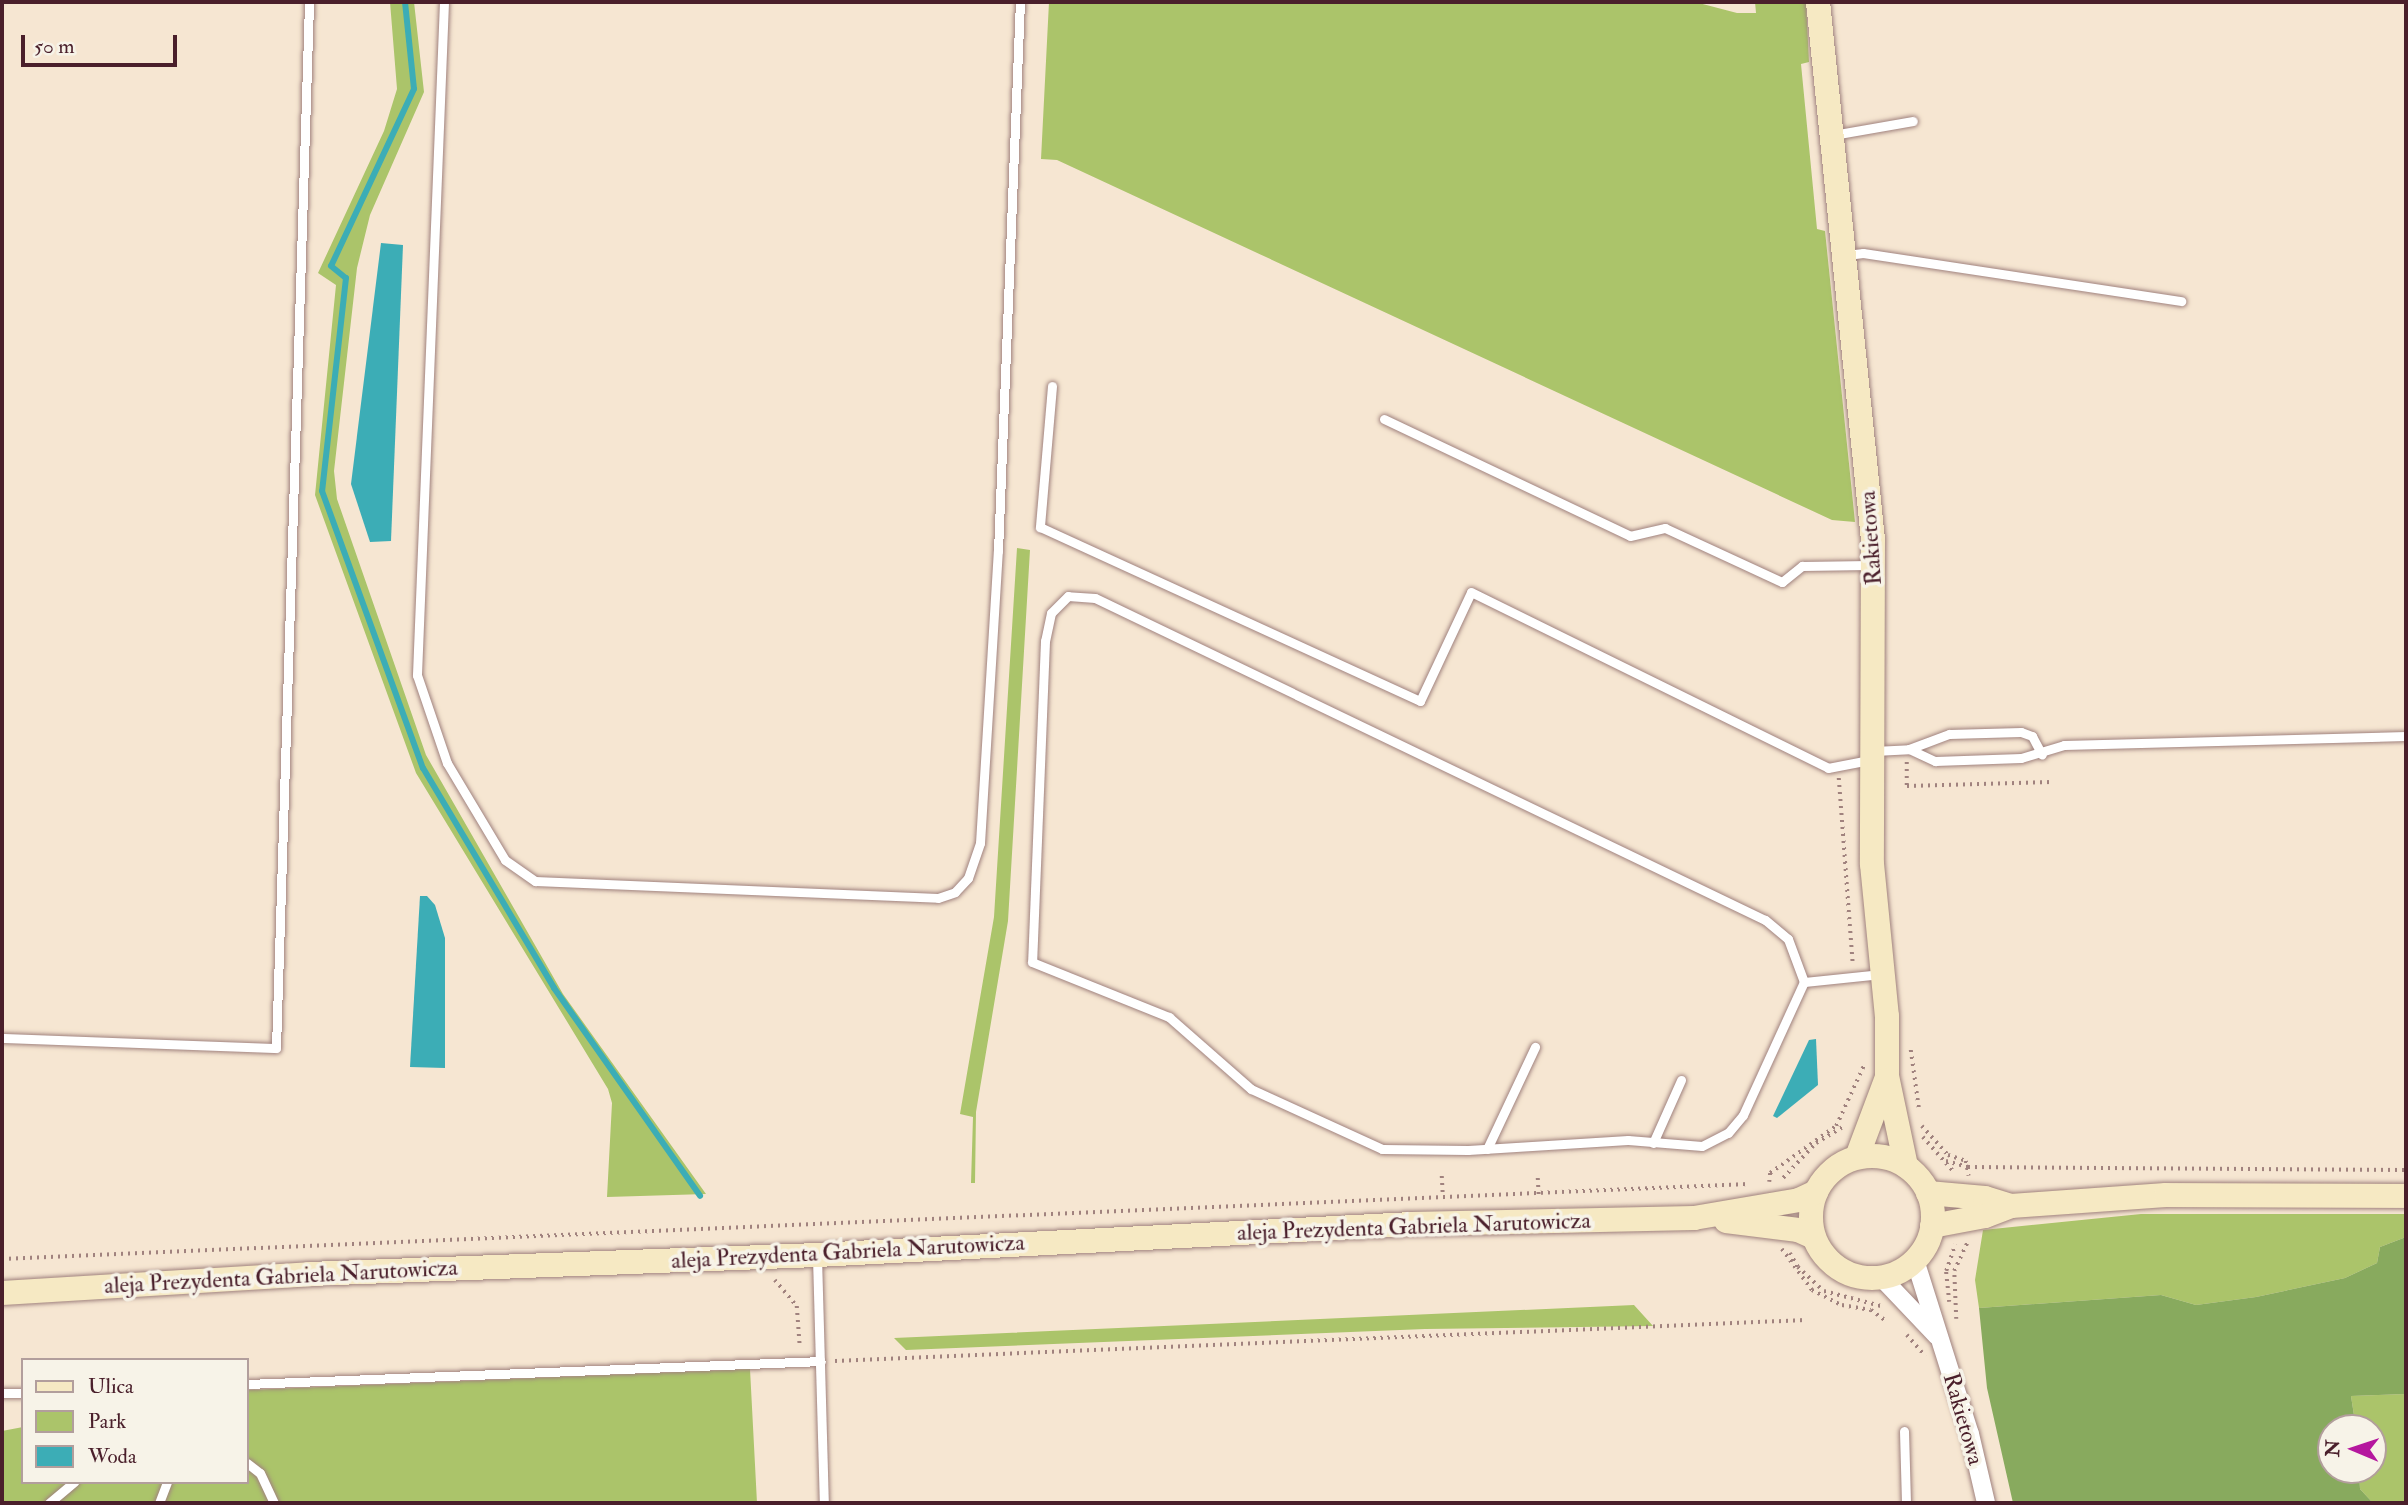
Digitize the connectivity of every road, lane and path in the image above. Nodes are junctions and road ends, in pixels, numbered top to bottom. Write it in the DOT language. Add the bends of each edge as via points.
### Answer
graph roads {
  1 [pos="309,2"];
  2 [pos="444,2"];
  3 [pos="1020,2"];
  4 [pos="1818,2"];
  5 [pos="1913,121"];
  6 [pos="1831,135"];
  7 [pos="1845,255"];
  8 [pos="2181,301"];
  9 [pos="1052,386"];
  10 [pos="1384,419"];
  11 [pos="1875,565"];
  12 [pos="2406,736"];
  13 [pos="1908,749"];
  14 [pos="1871,755"];
  15 [pos="2042,755"];
  16 [pos="1839,768"];
  17 [pos="2052,782"];
  18 [pos="1884,974"];
  19 [pos="1856,976"];
  20 [pos="1804,982"];
  21 [pos="2,1038"];
  22 [pos="1535,1047"];
  23 [pos="1868,1054"];
  24 [pos="1887,1076"];
  25 [pos="1681,1080"];
  26 [pos="1920,1119"];
  27 [pos="1846,1125"];
  28 [pos="1915,1130"];
  29 [pos="1653,1143"];
  30 [pos="1487,1149"];
  31 [pos="1857,1157"];
  32 [pos="1946,1161"];
  33 [pos="1906,1166"];
  34 [pos="1968,1167"];
  35 [pos="2406,1170"];
  36 [pos="1957,1180"];
  37 [pos="1769,1182"];
  38 [pos="1816,1192"];
  39 [pos="1928,1193"];
  40 [pos="2406,1196"];
  41 [pos="2011,1206"];
  42 [pos="1694,1218"];
  43 [pos="1970,1220"];
  44 [pos="763,1224"];
  45 [pos="1932,1226"];
  46 [pos="1814,1237"];
  47 [pos="1777,1240"];
  48 [pos="1957,1240"];
  49 [pos="1788,1247"];
  50 [pos="817,1255"];
  51 [pos="763,1257"];
  52 [pos="2,1259"];
  53 [pos="1915,1260"];
  54 [pos="1946,1271"];
  55 [pos="1881,1277"];
  56 [pos="2,1293"];
  57 [pos="1884,1306"];
  58 [pos="1805,1320"];
  59 [pos="1886,1321"];
  60 [pos="1900,1326"];
  61 [pos="1957,1327"];
  62 [pos="1937,1336"];
  63 [pos="821,1361"];
  64 [pos="800,1362"];
  65 [pos="248,1384"];
  66 [pos="1954,1386"];
  67 [pos="21,1392"];
  68 [pos="2,1393"];
  69 [pos="1904,1431"];
  70 [pos="248,1464"];
  71 [pos="72,1484"];
  72 [pos="166,1484"];
  73 [pos="823,1501"];
  74 [pos="49,1503"];
  75 [pos="159,1503"];
  76 [pos="274,1503"];
  77 [pos="1906,1503"];
  78 [pos="1986,1503"];
  1 -- 21 [label="lane" via="275,1048"];
  2 -- 3 [label="lane" via="417,675 447,763 505,860 535,881 938,898 955,892 968,878 980,843 999,537"];
  4 -- 6 [label="street, Rakietowa"];
  5 -- 6 [label="lane"];
  6 -- 7 [label="street, Rakietowa"];
  7 -- 8 [label="lane" via="1863,253"];
  7 -- 11 [label="street, Rakietowa"];
  9 -- 16 [label="lane" via="1040,527 1420,701 1471,592 1828,768"];
  10 -- 11 [label="lane" via="1630,536 1665,528 1782,582 1802,566"];
  11 -- 14 [label="street, Rakietowa"];
  12 -- 15 [label="lane" via="2064,744"];
  13 -- 14 [label="lane"];
  13 -- 15 [label="lane" via="1935,761"];
  13 -- 15 [label="lane" via="1935,736 2021,732 2032,736"];
  13 -- 17 [label="path" via="1907,786"];
  14 -- 16 [label="lane"];
  14 -- 18 [label="street, Rakietowa" via="1872,864"];
  16 -- 19 [label="path" via="1842,851"];
  18 -- 19 [label="lane"];
  18 -- 24 [label="street, Rakietowa"];
  19 -- 20 [label="lane"];
  20 -- 29 [label="lane" via="1737,1125 1702,1146"];
  20 -- 30 [label="lane" via="1788,939 1765,920 1095,598 1077,594 1059,601 1051,613 1045,641 1032,962 1169,1017 1251,1089 1382,1149"];
  22 -- 30 [label="lane"];
  23 -- 37 [label="path" via="1836,1126 1770,1172"];
  24 -- 31 [label="street, Rakietowa"];
  24 -- 33 [label="street, Rakietowa"];
  25 -- 29 [label="lane"];
  26 -- 34 [label="path" via="1948,1155 1966,1161"];
  27 -- 37 [label="path" via="1816,1143 1783,1178"];
  28 -- 32 [label="path"];
  29 -- 30 [label="lane" via="1628,1140"];
  31 -- 33 [label="street" via="1882,1157"];
  31 -- 38 [label="street" via="1833,1170"];
  32 -- 34 [label="path"];
  32 -- 36 [label="path"];
  33 -- 39 [label="street"];
  34 -- 35 [label="path"];
  37 -- 44 [label="path" via="1658,1191"];
  38 -- 42 [label="street, aleja Prezydenta Gabriela Narutowicza" via="1799,1200"];
  38 -- 46 [label="street" via="1811,1222"];
  39 -- 41 [label="street" via="1985,1198"];
  39 -- 45 [label="street"];
  40 -- 41 [label="street" via="2166,1195"];
  41 -- 43 [label="street"];
  42 -- 46 [label="street, aleja Prezydenta Gabriela Narutowicza" via="1798,1230"];
  42 -- 50 [label="street, aleja Prezydenta Gabriela Narutowicza" via="1412,1224"];
  43 -- 45 [label="street"];
  43 -- 61 [label="path" via="1966,1247 1954,1271"];
  44 -- 51 [label="path"];
  44 -- 52 [label="path" via="623,1234"];
  45 -- 53 [label="street"];
  46 -- 55 [label="street" via="1833,1264 1865,1278"];
  47 -- 59 [label="path" via="1787,1261 1812,1290 1842,1305 1871,1310"];
  48 -- 54 [label="path"];
  49 -- 57 [label="path" via="1798,1267 1824,1290"];
  50 -- 51 [label="street, aleja Prezydenta Gabriela Narutowicza"];
  50 -- 63 [label="lane"];
  51 -- 56 [label="street, aleja Prezydenta Gabriela Narutowicza" via="309,1274"];
  51 -- 64 [label="path" via="763,1277 777,1281 797,1306"];
  53 -- 55 [label="street"];
  53 -- 62 [label="street, Rakietowa"];
  55 -- 62 [label="street, Rakietowa"];
  58 -- 63 [label="path"];
  60 -- 66 [label="path"];
  62 -- 66 [label="street, Rakietowa"];
  63 -- 64 [label="lane"];
  63 -- 73 [label="lane"];
  64 -- 65 [label="lane"];
  66 -- 78 [label="street, Rakietowa"];
  67 -- 68 [label="lane"];
  69 -- 77 [label="lane"];
  70 -- 76 [label="lane" via="260,1473"];
  71 -- 74 [label="lane"];
  72 -- 75 [label="lane"];
}
